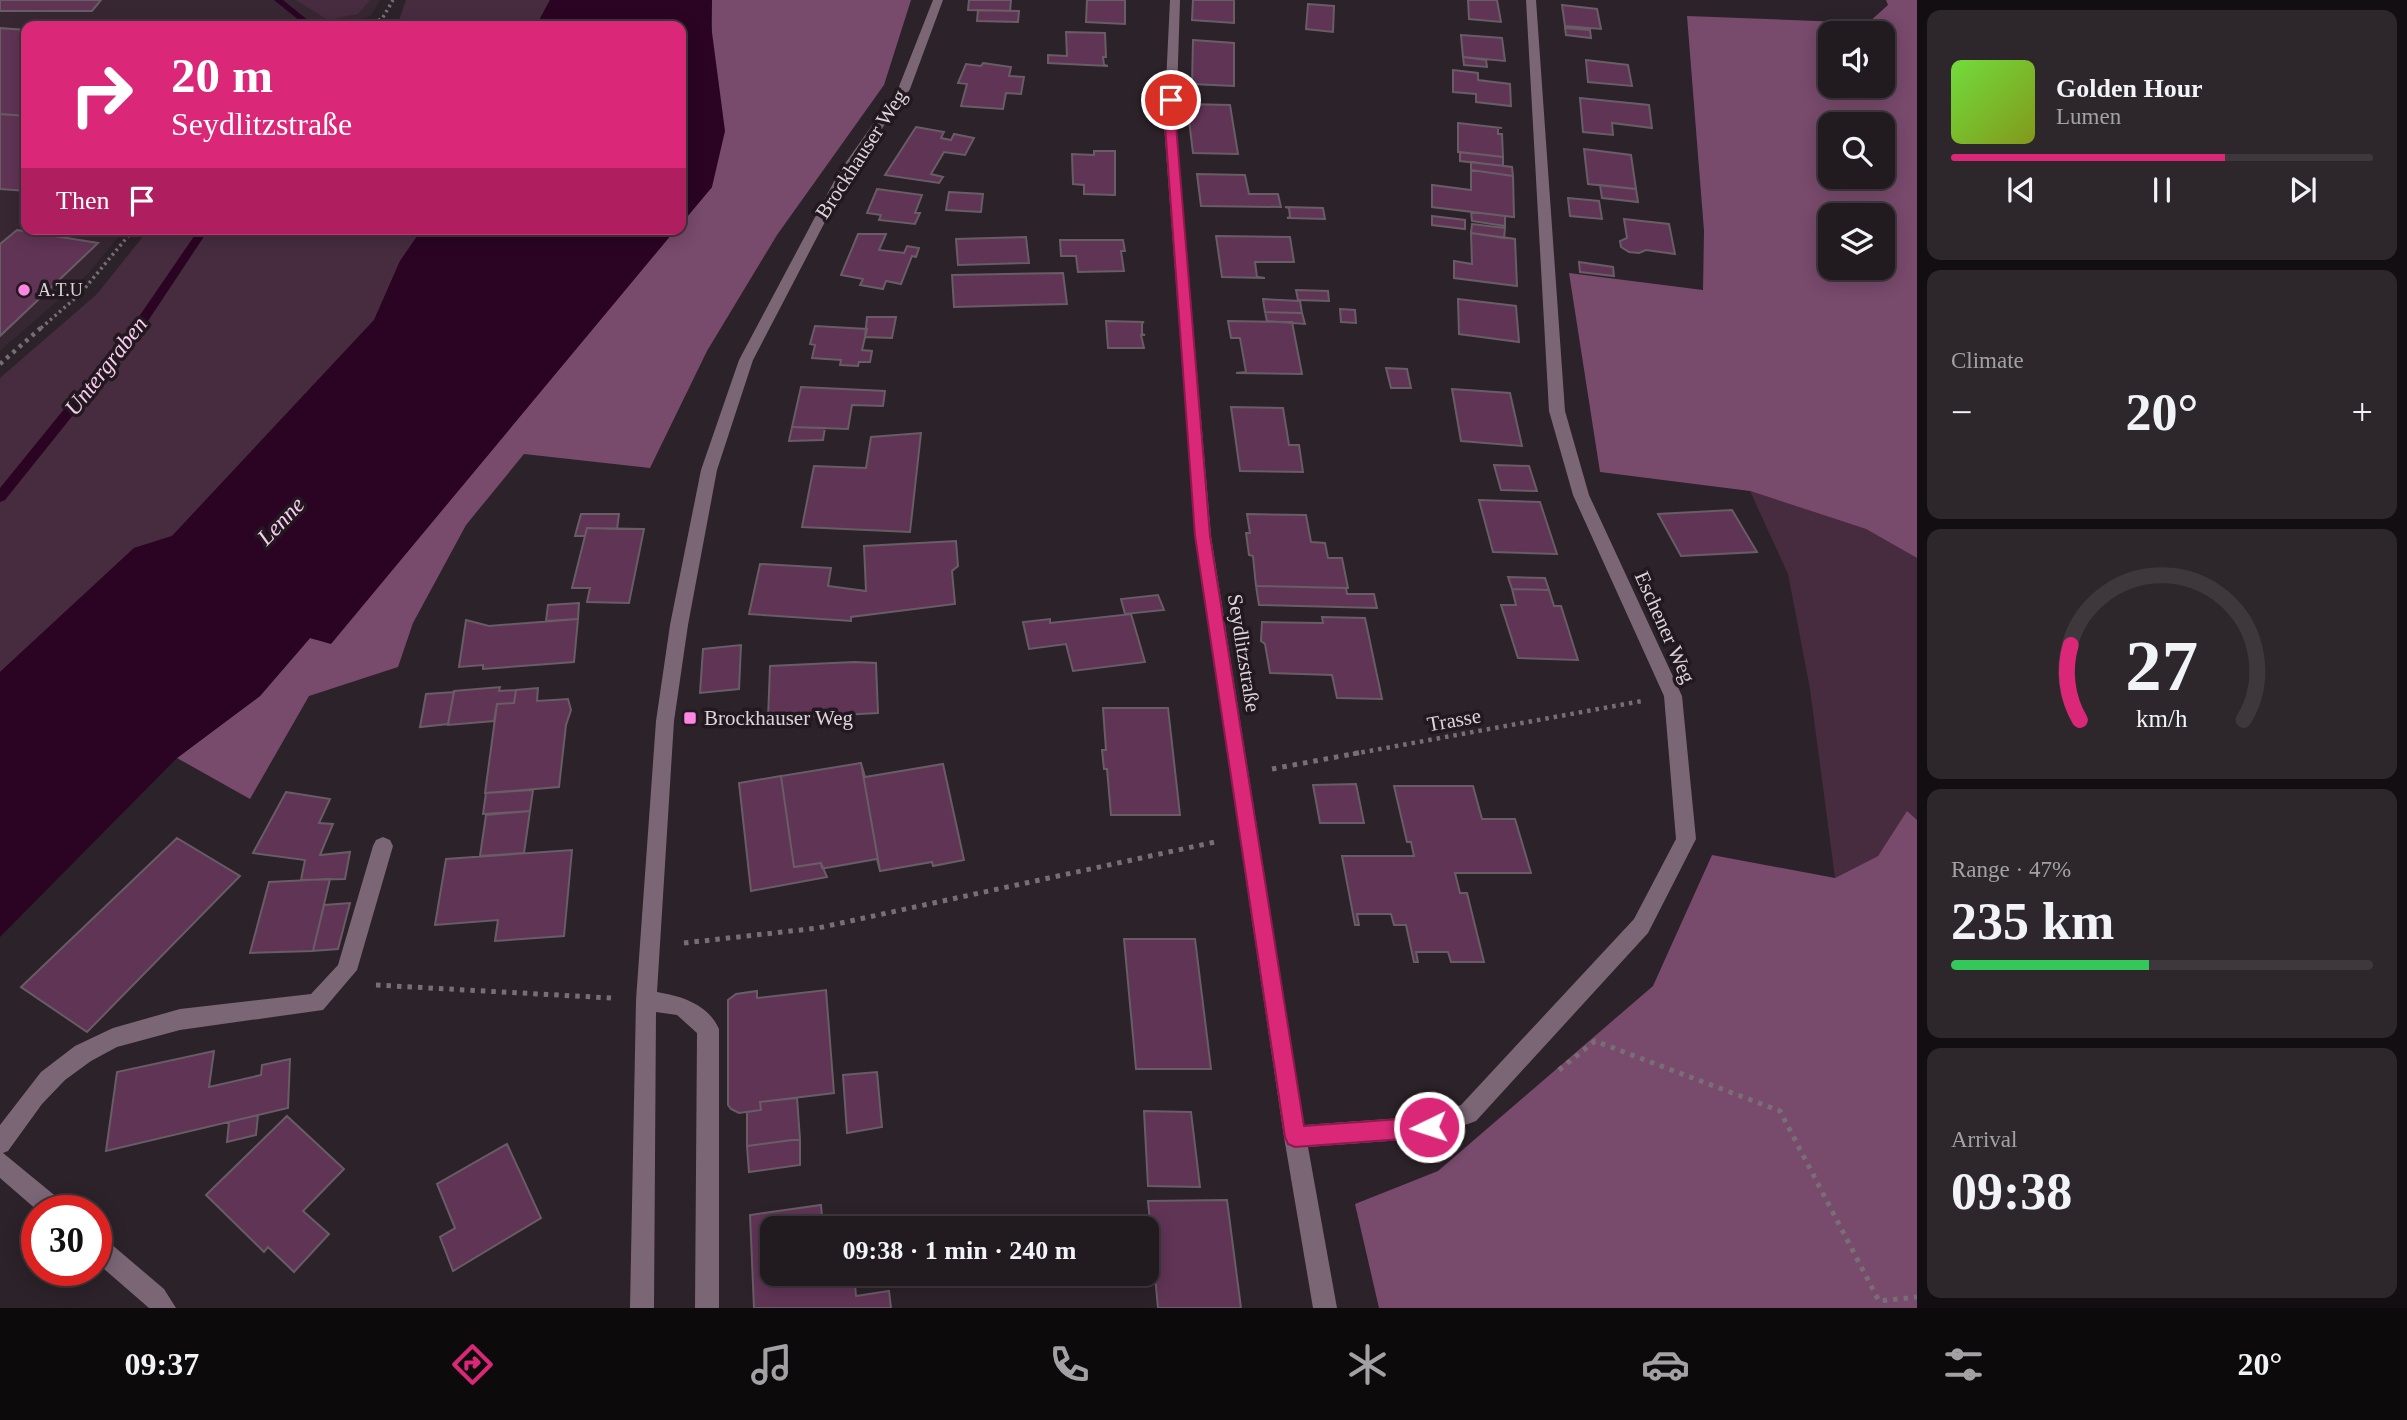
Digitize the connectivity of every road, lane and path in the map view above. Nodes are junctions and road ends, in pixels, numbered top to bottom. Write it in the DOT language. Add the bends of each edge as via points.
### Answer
graph roads {
  1 [pos="393,0"];
  2 [pos="938,0"];
  3 [pos="1175,0"];
  4 [pos="1531,0"];
  5 [pos="380,21"];
  6 [pos="129,235"];
  7 [pos="0,364"];
  8 [pos="1673,696"];
  9 [pos="1240,774"];
  10 [pos="1250,834"];
  11 [pos="383,846"];
  12 [pos="649,947"];
  13 [pos="333,986"];
  14 [pos="646,1000"];
  15 [pos="1553,1075"];
  16 [pos="1295,1137"];
  17 [pos="0,1143"];
  18 [pos="0,1163"];
  19 [pos="37,1195"];
  20 [pos="112,1260"];
  21 [pos="1917,1297"];
  22 [pos="164,1308"];
  23 [pos="642,1308"];
  24 [pos="707,1308"];
  25 [pos="1325,1308"];
  1 -- 5 [label="path" via="387,16"];
  2 -- 12 [label="street, Brockhauser Weg" via="904,89 845,172 746,360 709,470 666,721"];
  3 -- 9 [label="street, Seydlitzstraße" via="1170,125 1203,536"];
  4 -- 8 [label="street, Eschener Weg" via="1557,411 1581,495"];
  6 -- 7 [label="path" via="80,294"];
  8 -- 9 [label="path, Trasse"];
  8 -- 16 [label="street, Eschener Weg" via="1686,839 1641,926 1468,1113 1429,1127"];
  9 -- 10 [label="street, Seydlitzstraße"];
  10 -- 12 [label="path" via="818,928"];
  10 -- 16 [label="street, Seydlitzstraße"];
  11 -- 13 [label="street" via="347,970"];
  12 -- 14 [label="street, Brockhauser Weg"];
  13 -- 14 [label="path" via="387,984"];
  13 -- 17 [label="street" via="316,1003 238,1011 134,1030 85,1050 55,1073"];
  14 -- 23 [label="street, Brockhauser Weg"];
  14 -- 24 [label="street" via="682,1006 708,1029"];
  15 -- 21 [label="path" via="1595,1041 1780,1111 1879,1301"];
  16 -- 25 [label="street, Seydlitzstraße"];
  18 -- 19 [label="street"];
  20 -- 22 [label="street"];
}
